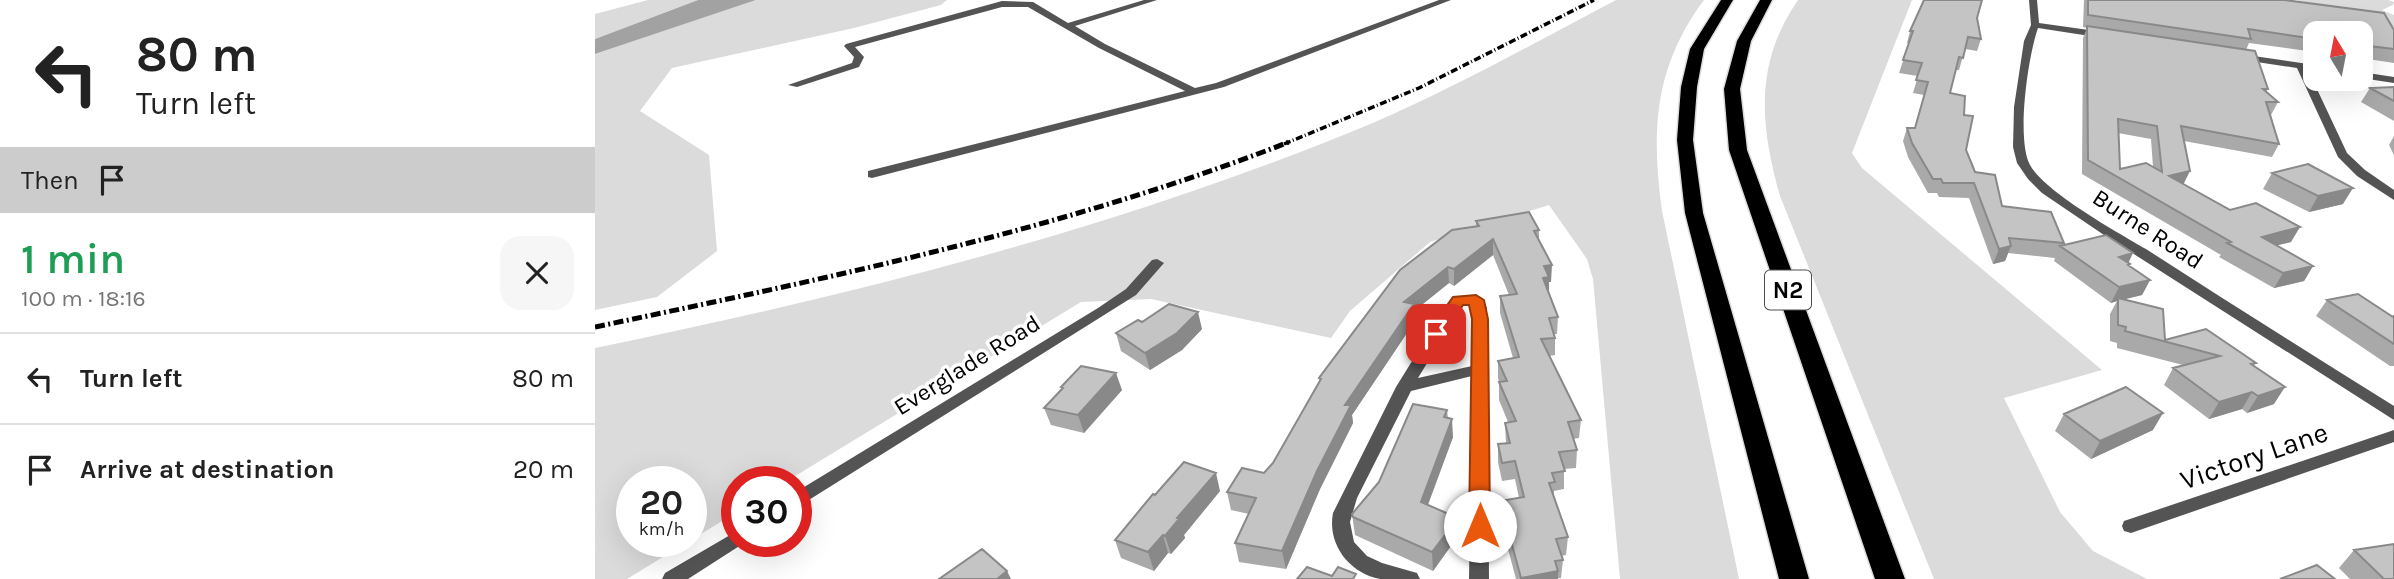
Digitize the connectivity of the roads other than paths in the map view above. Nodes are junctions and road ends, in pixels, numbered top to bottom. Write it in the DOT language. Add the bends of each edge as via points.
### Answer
graph roads {
  1 [pos="1153,0"];
  2 [pos="1447,0"];
  3 [pos="1727,0"];
  4 [pos="1766,0"];
  5 [pos="2033,0"];
  6 [pos="2035,25"];
  7 [pos="1067,26"];
  8 [pos="2115,37"];
  9 [pos="2235,56"];
  10 [pos="2301,66"];
  11 [pos="2373,77"];
  12 [pos="2394,80"];
  13 [pos="793,85"];
  14 [pos="1195,92"];
  15 [pos="872,174"];
  16 [pos="2394,196"];
  17 [pos="1157,264"];
  18 [pos="1481,369"];
  19 [pos="1404,387"];
  20 [pos="2394,414"];
  21 [pos="2394,436"];
  22 [pos="812,491"];
  23 [pos="2131,526"];
  24 [pos="721,548"];
  25 [pos="672,579"];
  26 [pos="1410,579"];
  27 [pos="1479,579"];
  28 [pos="1794,579"];
  29 [pos="1891,579"];
  1 -- 7 [label="street"];
  2 -- 14 [label="street" via="1250,76"];
  3 -- 28 [label="highway" via="1697,49 1685,140 1694,213"];
  4 -- 29 [label="highway, N2" via="1744,41 1732,89 1738,150"];
  5 -- 6 [label="street, Burne Road"];
  6 -- 8 [label="street"];
  6 -- 20 [label="street, Burne Road" via="2019,107 2018,147 2032,176 2109,232"];
  7 -- 13 [label="street" via="1030,4 1011,2 846,43 859,57 856,65"];
  7 -- 14 [label="street"];
  9 -- 10 [label="street"];
  10 -- 16 [label="street" via="2342,155"];
  11 -- 12 [label="street"];
  14 -- 15 [label="street"];
  17 -- 22 [label="street, Everglade Road" via="1131,292 1103,311"];
  18 -- 19 [label="street"];
  18 -- 19 [label="street" via="1478,303 1458,300"];
  18 -- 27 [label="street"];
  19 -- 26 [label="street" via="1378,432 1342,514 1342,533 1356,558"];
  21 -- 23 [label="street, Victory Lane"];
  24 -- 25 [label="street"];
}
